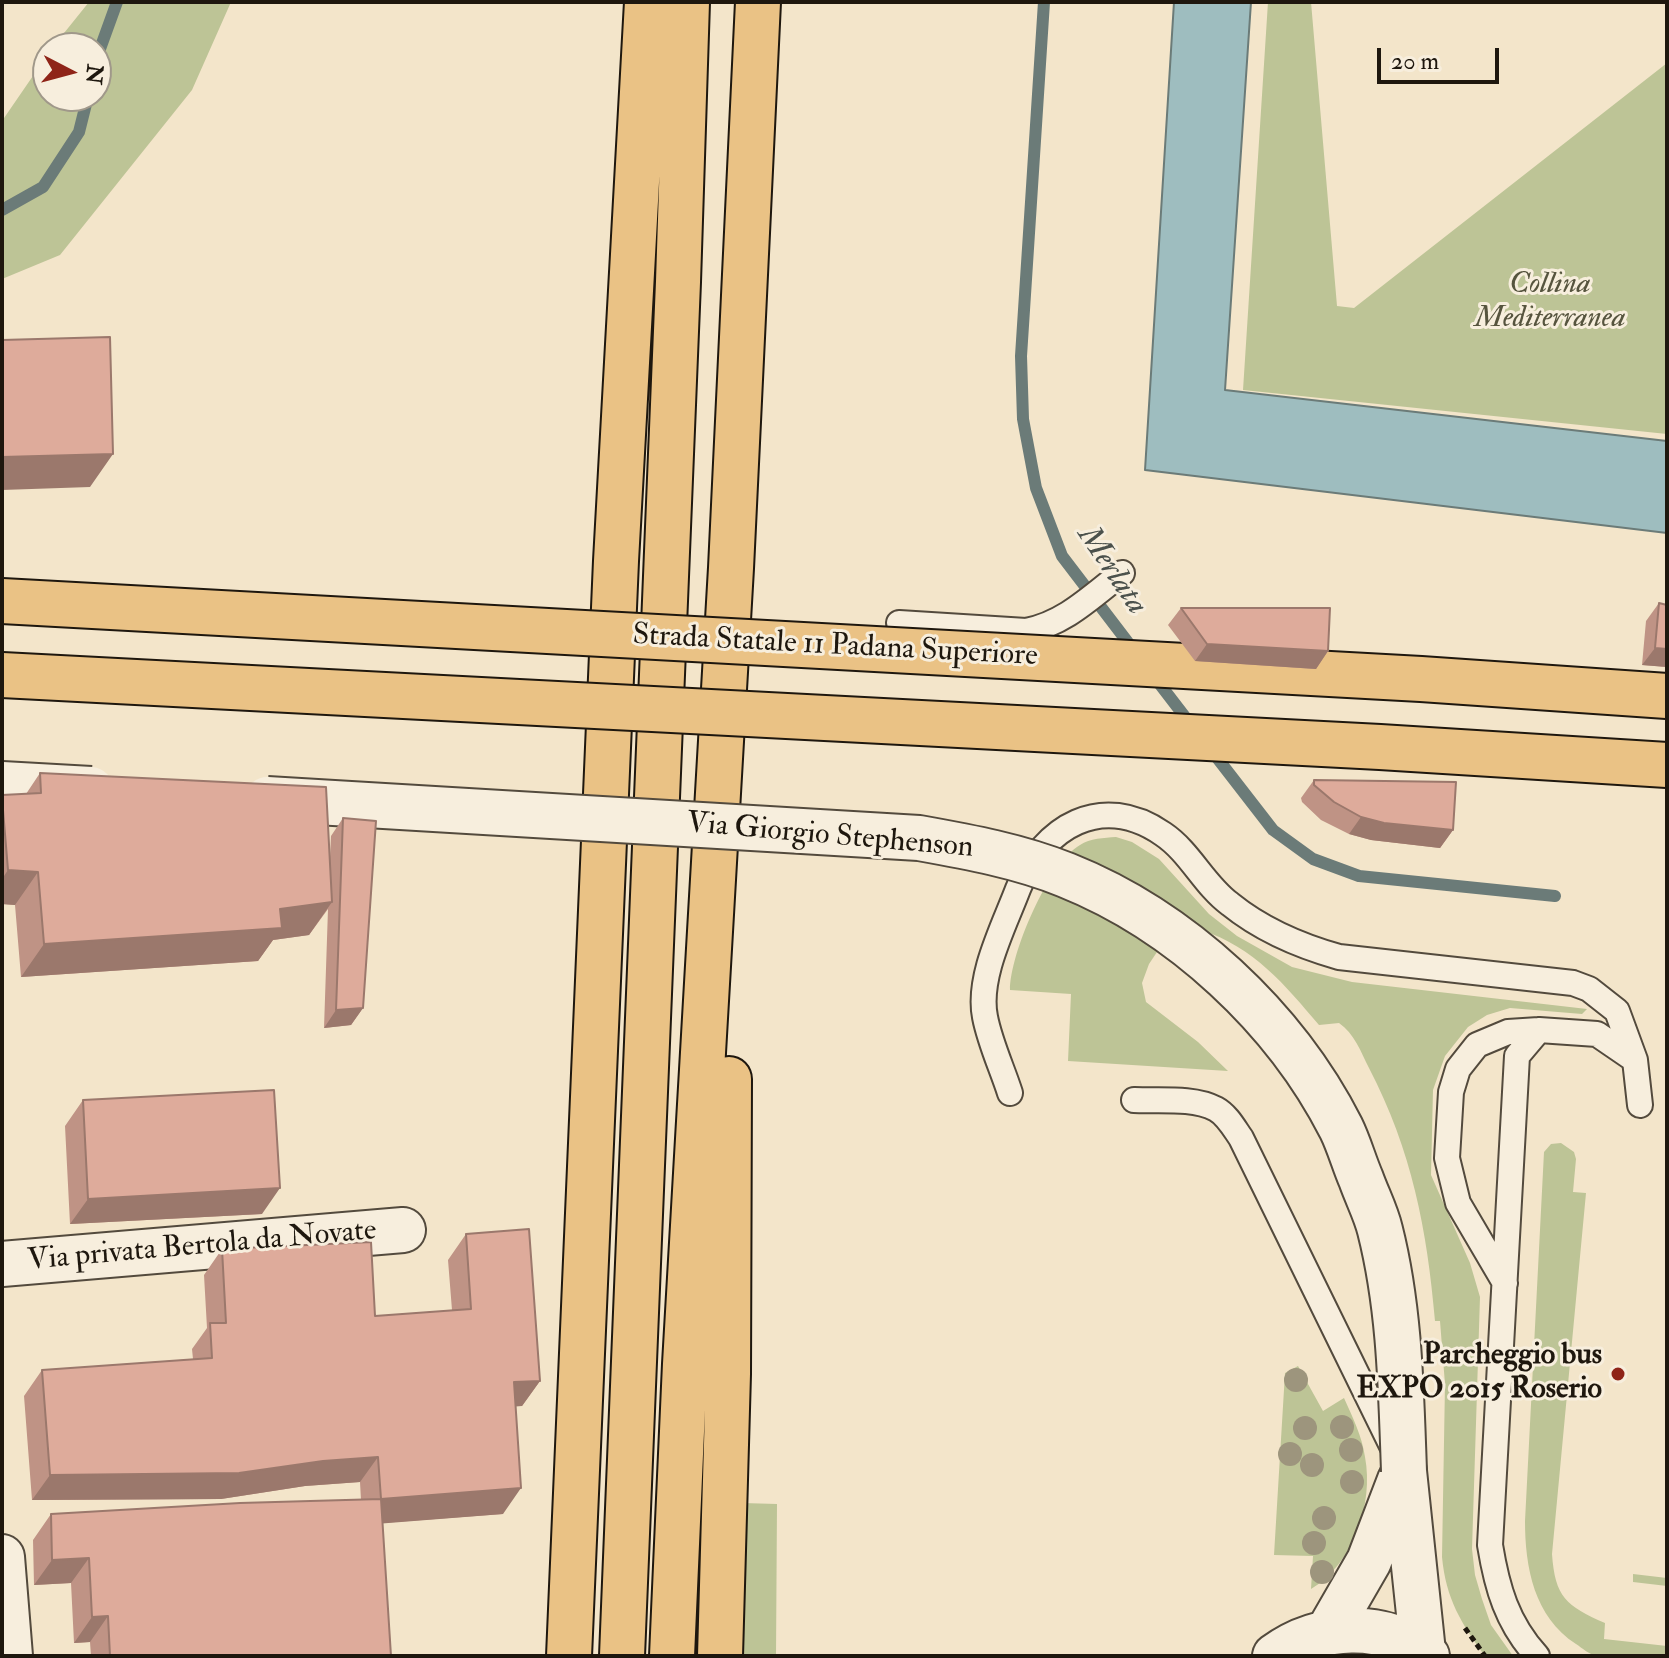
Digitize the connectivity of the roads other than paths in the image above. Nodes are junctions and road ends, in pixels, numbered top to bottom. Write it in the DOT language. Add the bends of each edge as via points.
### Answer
graph roads {
  1 [pos="647,2"];
  2 [pos="687,2"];
  3 [pos="758,2"];
  4 [pos="731,568"];
  5 [pos="1122,573"];
  6 [pos="2,601"];
  7 [pos="899,623"];
  8 [pos="2,675"];
  9 [pos="1667,696"];
  10 [pos="1667,765"];
  11 [pos="2,784"];
  12 [pos="128,791"];
  13 [pos="222,797"];
  14 [pos="1539,1030"];
  15 [pos="1635,1060"];
  16 [pos="1010,1093"];
  17 [pos="1134,1100"];
  18 [pos="1640,1105"];
  19 [pos="403,1230"];
  20 [pos="2,1264"];
  21 [pos="1505,1283"];
  22 [pos="1404,1471"];
  23 [pos="2,1557"];
  24 [pos="1328,1632"];
  25 [pos="1425,1654"];
  26 [pos="10,1656"];
  27 [pos="569,1656"];
  28 [pos="622,1656"];
  29 [pos="672,1656"];
  30 [pos="720,1656"];
  31 [pos="1275,1656"];
  32 [pos="1537,1656"];
  1 -- 27 [label="highway" via="616,561"];
  2 -- 28 [label="highway"];
  3 -- 4 [label="highway"];
  4 -- 29 [label="highway"];
  4 -- 30 [label="highway" via="728,1374"];
  5 -- 7 [label="lane" via="1046,627 1026,631"];
  6 -- 9 [label="highway, Strada Statale 11 Padana Superiore, bridge"];
  8 -- 10 [label="highway, bridge"];
  11 -- 12 [label="street, bridge"];
  13 -- 22 [label="street, Via Giorgio Stephenson, bridge" via="919,838 989,850 1066,875 1128,905 1200,954 1249,999 1295,1054 1341,1129 1380,1229 1400,1351"];
  14 -- 15 [label="lane" via="1597,1034"];
  14 -- 21 [label="lane" via="1517,1056"];
  14 -- 21 [label="lane" via="1508,1032 1477,1045 1458,1069 1451,1092 1447,1158 1458,1203"];
  15 -- 16 [label="lane" via="1617,1011 1589,989 1339,957 1305,947 1227,902 1164,834 1117,815 1088,816 1061,830 1041,849 988,967 985,1015"];
  15 -- 18 [label="lane"];
  17 -- 22 [label="lane" via="1199,1103 1230,1121"];
  19 -- 20 [label="street, Via privata Bertola da Novate"];
  21 -- 32 [label="lane" via="1490,1545 1503,1605"];
  22 -- 24 [label="street, Via Giorgio Stephenson" via="1369,1561"];
  22 -- 25 [label="street, Via Giorgio Stephenson"];
  23 -- 26 [label="street"];
  24 -- 25 [label="street" via="1377,1633"];
  24 -- 31 [label="street"];
}
